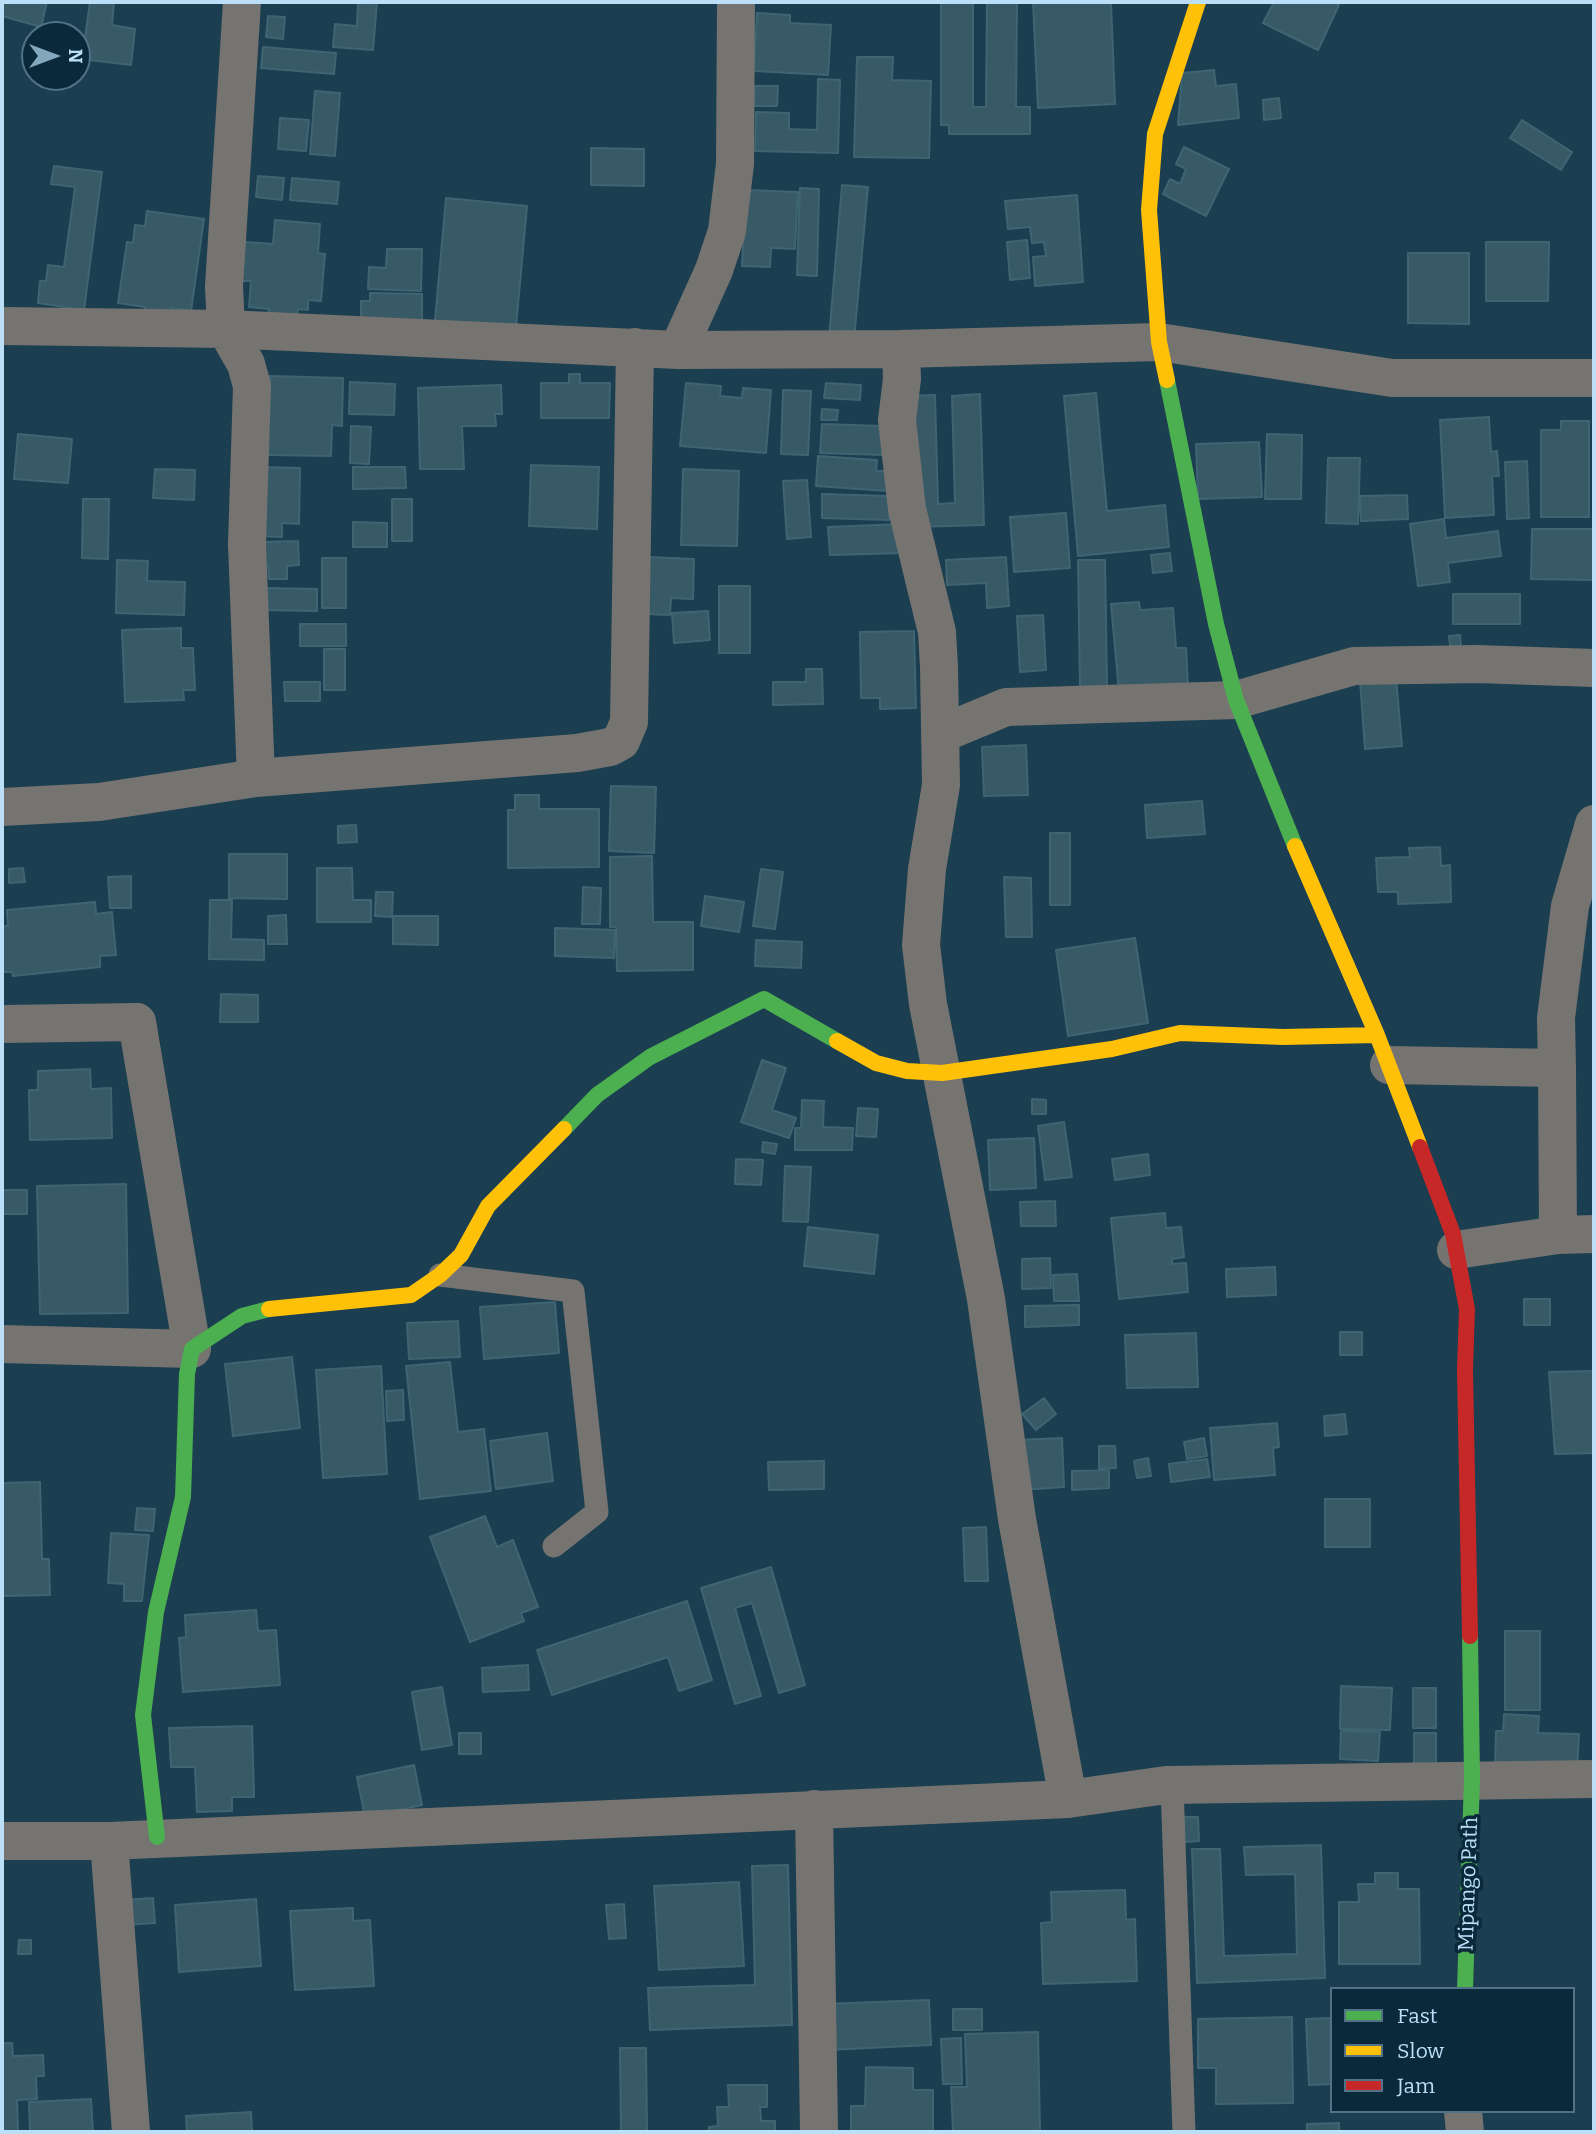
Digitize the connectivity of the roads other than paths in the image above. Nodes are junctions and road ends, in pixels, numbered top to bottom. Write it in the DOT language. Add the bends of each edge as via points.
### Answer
graph roads {
  1 [pos="242,2"];
  2 [pos="736,2"];
  3 [pos="1198,2"];
  4 [pos="2,326"];
  5 [pos="226,329"];
  6 [pos="1159,342"];
  7 [pos="635,347"];
  8 [pos="901,349"];
  9 [pos="678,350"];
  10 [pos="1594,378"];
  11 [pos="1594,668"];
  12 [pos="1236,699"];
  13 [pos="941,734"];
  14 [pos="256,778"];
  15 [pos="2,807"];
  16 [pos="1594,824"];
  17 [pos="2,1024"];
  18 [pos="1383,1050"];
  19 [pos="1557,1068"];
  20 [pos="942,1073"];
  21 [pos="1576,1235"];
  22 [pos="1456,1250"];
  23 [pos="440,1275"];
  24 [pos="2,1344"];
  25 [pos="192,1349"];
  26 [pos="554,1546"];
  27 [pos="1472,1779"];
  28 [pos="1594,1779"];
  29 [pos="1172,1785"];
  30 [pos="1068,1799"];
  31 [pos="814,1809"];
  32 [pos="157,1837"];
  33 [pos="2,1841"];
  34 [pos="109,1841"];
  35 [pos="1465,1987"];
  36 [pos="1463,2113"];
  37 [pos="131,2132"];
  38 [pos="819,2132"];
  39 [pos="1184,2132"];
  40 [pos="1465,2132"];
  1 -- 5 [label="street" via="225,256"];
  2 -- 9 [label="street" via="735,164 727,232"];
  3 -- 6 [label="street, Mipango Path" via="1155,134 1150,175"];
  4 -- 5 [label="street"];
  5 -- 7 [label="street"];
  5 -- 14 [label="street" via="246,364 252,386 247,544"];
  6 -- 8 [label="street"];
  6 -- 10 [label="street" via="1392,378"];
  6 -- 12 [label="street, Mipango Path" via="1216,624"];
  7 -- 9 [label="street"];
  7 -- 14 [label="street" via="629,722 621,741 577,753"];
  8 -- 9 [label="street"];
  8 -- 13 [label="street" via="897,420 907,509 937,632"];
  11 -- 12 [label="street" via="1354,666"];
  12 -- 13 [label="street" via="1006,707"];
  12 -- 18 [label="street, Mipango Path"];
  13 -- 20 [label="street" via="941,785 921,945"];
  14 -- 15 [label="street" via="99,802"];
  16 -- 19 [label="street" via="1570,906 1556,1018"];
  17 -- 25 [label="street" via="137,1022"];
  18 -- 19 [label="street"];
  18 -- 20 [label="street" via="1283,1037 1180,1033 1112,1049"];
  18 -- 22 [label="street, Mipango Path"];
  19 -- 21 [label="street"];
  20 -- 23 [label="street" via="876,1063 764,999 650,1057 597,1095 488,1206 461,1255"];
  20 -- 30 [label="street" via="986,1299 1017,1519"];
  21 -- 22 [label="street"];
  22 -- 27 [label="street, Mipango Path" via="1467,1309"];
  23 -- 25 [label="street" via="411,1295 267,1309 242,1316"];
  23 -- 26 [label="lane" via="573,1291 597,1512"];
  24 -- 25 [label="street"];
  25 -- 32 [label="street" via="183,1497 156,1612 143,1715"];
  27 -- 28 [label="street"];
  27 -- 29 [label="street"];
  27 -- 35 [label="street, Mipango Path"];
  29 -- 30 [label="street"];
  29 -- 39 [label="lane"];
  30 -- 31 [label="street"];
  31 -- 32 [label="street"];
  31 -- 38 [label="street"];
  32 -- 34 [label="street"];
  33 -- 34 [label="street"];
  34 -- 37 [label="street"];
  36 -- 40 [label="street"];
}
